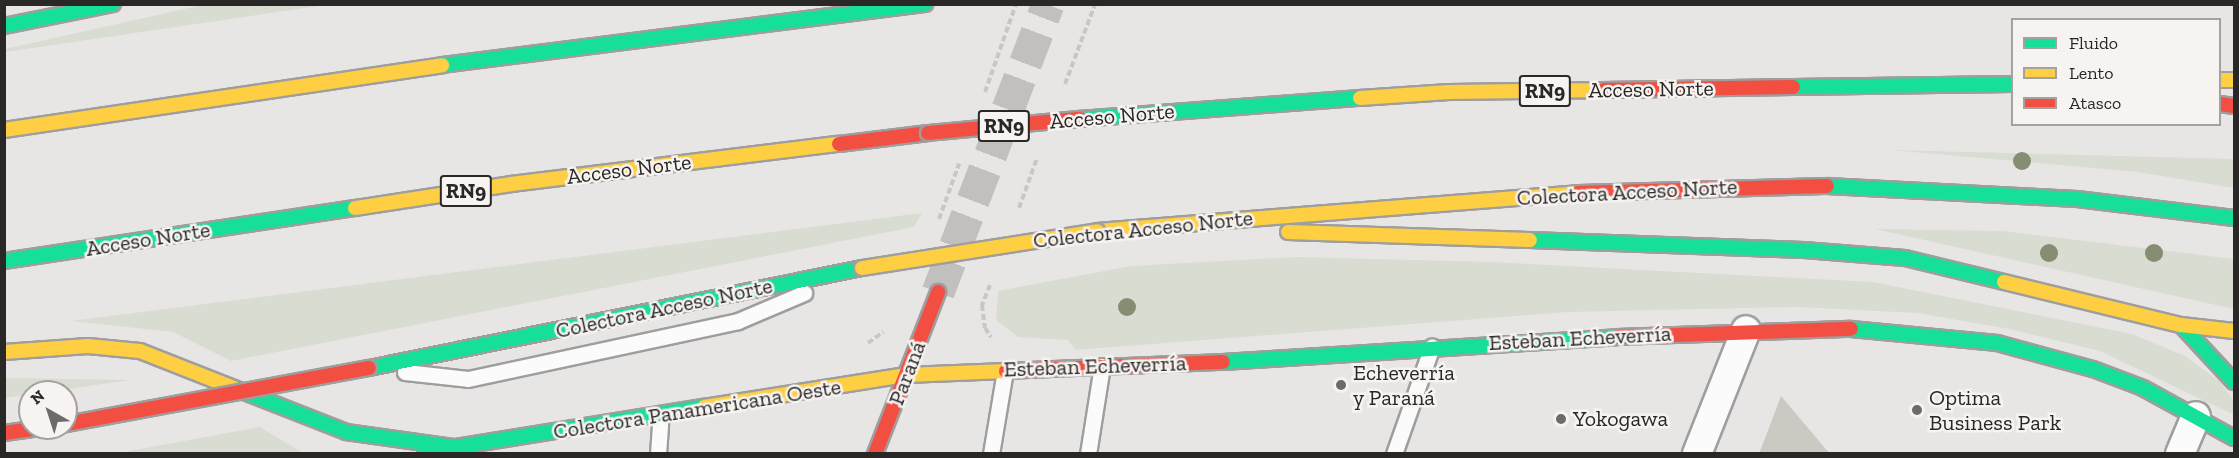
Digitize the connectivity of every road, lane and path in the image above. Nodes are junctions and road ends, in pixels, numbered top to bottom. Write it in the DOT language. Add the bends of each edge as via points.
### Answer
graph roads {
  1 [pos="113,4"];
  2 [pos="925,4"];
  3 [pos="1095,4"];
  4 [pos="4,26"];
  5 [pos="2011,84"];
  6 [pos="1062,93"];
  7 [pos="4,130"];
  8 [pos="1041,149"];
  9 [pos="1016,216"];
  10 [pos="2235,218"];
  11 [pos="1103,230"];
  12 [pos="4,261"];
  13 [pos="861,268"];
  14 [pos="991,282"];
  15 [pos="938,292"];
  16 [pos="891,326"];
  17 [pos="2181,326"];
  18 [pos="1746,330"];
  19 [pos="2235,331"];
  20 [pos="1432,346"];
  21 [pos="860,350"];
  22 [pos="4,352"];
  23 [pos="1102,366"];
  24 [pos="370,368"];
  25 [pos="998,370"];
  26 [pos="906,375"];
  27 [pos="2235,382"];
  28 [pos="661,415"];
  29 [pos="2196,416"];
  30 [pos="78,422"];
  31 [pos="2235,438"];
  32 [pos="453,447"];
  33 [pos="417,453"];
  34 [pos="658,453"];
  35 [pos="875,453"];
  36 [pos="991,453"];
  37 [pos="1088,453"];
  38 [pos="1394,453"];
  39 [pos="1697,453"];
  40 [pos="2180,453"];
  1 -- 4 [label="main road"];
  2 -- 7 [label="main road" via="506,55"];
  3 -- 6 [label="path"];
  5 -- 12 [label="main road, Acceso Norte / RN9, bridge" via="1449,92 1079,119 928,133 511,184"];
  8 -- 9 [label="path"];
  10 -- 11 [label="main road, Colectora Acceso Norte" via="2077,199 1821,186 1659,188 1389,205"];
  11 -- 13 [label="main road, Colectora Acceso Norte, bridge"];
  11 -- 17 [label="main road" via="1412,234 1804,250 1905,258"];
  13 -- 24 [label="main road, Colectora Acceso Norte"];
  13 -- 24 [label="lane" via="738,321 468,379"];
  14 -- 25 [label="path" via="982,305 985,328 998,346"];
  15 -- 26 [label="main road, Paraná"];
  16 -- 21 [label="path"];
  17 -- 19 [label="main road"];
  17 -- 27 [label="main road"];
  18 -- 20 [label="main road, Esteban Echeverría"];
  18 -- 29 [label="main road, Esteban Echeverría" via="1860,329 1997,343 2093,369 2144,388"];
  18 -- 39 [label="street"];
  20 -- 23 [label="main road, Esteban Echeverría" via="1337,357"];
  20 -- 38 [label="lane"];
  22 -- 32 [label="main road" via="88,346 140,351 346,432"];
  23 -- 25 [label="main road, Esteban Echeverría"];
  23 -- 37 [label="lane"];
  24 -- 30 [label="main road, Colectora Acceso Norte, bridge"];
  25 -- 26 [label="main road, Esteban Echeverría"];
  25 -- 36 [label="lane"];
  26 -- 28 [label="main road, Colectora Panamericana Oeste"];
  26 -- 35 [label="main road, Paraná"];
  28 -- 32 [label="main road, Colectora Panamericana Oeste"];
  28 -- 34 [label="lane"];
  29 -- 31 [label="main road, Esteban Echeverría"];
  29 -- 40 [label="street"];
  32 -- 33 [label="main road, Colectora Panamericana Oeste"];
}
